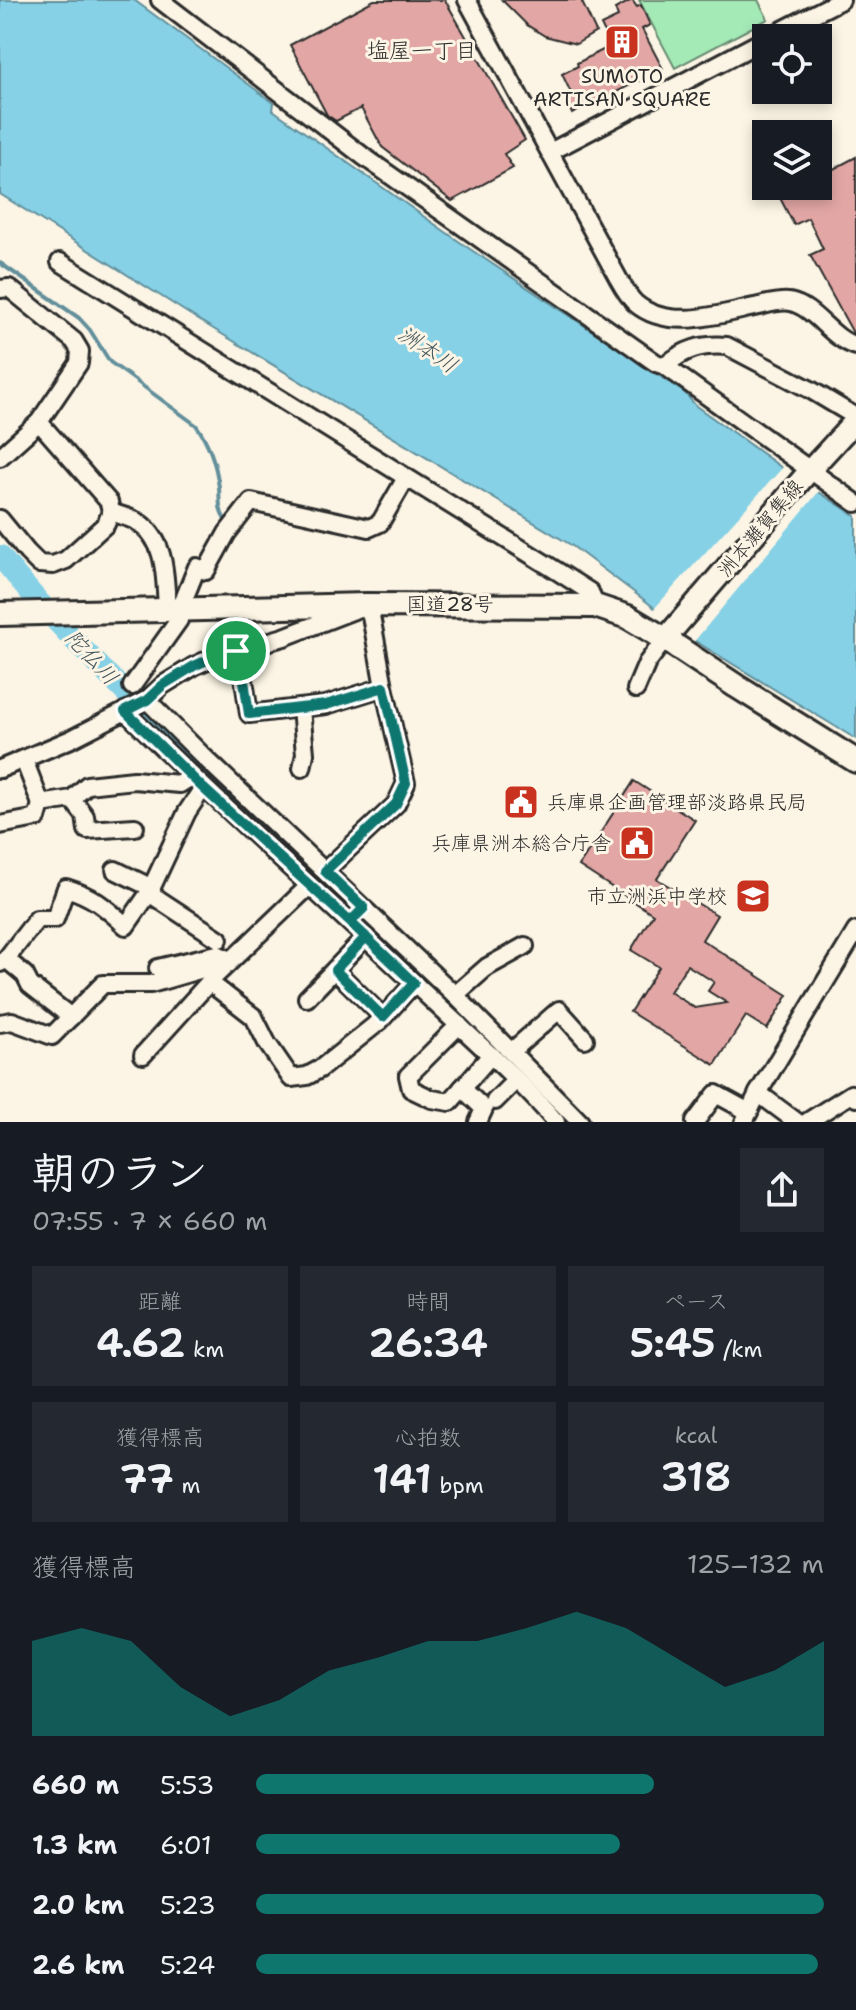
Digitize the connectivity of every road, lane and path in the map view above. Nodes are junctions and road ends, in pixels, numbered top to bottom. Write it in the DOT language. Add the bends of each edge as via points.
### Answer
graph roads {
  1 [pos="160,0"];
  2 [pos="467,0"];
  3 [pos="841,0"];
  4 [pos="794,24"];
  5 [pos="752,46"];
  6 [pos="550,152"];
  7 [pos="60,262"];
  8 [pos="0,289"];
  9 [pos="856,346"];
  10 [pos="665,366"];
  11 [pos="856,418"];
  12 [pos="39,422"];
  13 [pos="0,457"];
  14 [pos="810,470"];
  15 [pos="406,478"];
  16 [pos="856,503"];
  17 [pos="111,512"];
  18 [pos="0,519"];
  19 [pos="368,605"];
  20 [pos="595,606"];
  21 [pos="174,609"];
  22 [pos="0,614"];
  23 [pos="669,634"];
  24 [pos="236,651"];
  25 [pos="132,686"];
  26 [pos="384,687"];
  27 [pos="636,689"];
  28 [pos="147,700"];
  29 [pos="301,708"];
  30 [pos="125,711"];
  31 [pos="24,760"];
  32 [pos="856,761"];
  33 [pos="302,768"];
  34 [pos="0,769"];
  35 [pos="197,782"];
  36 [pos="72,799"];
  37 [pos="41,804"];
  38 [pos="135,827"];
  39 [pos="1,829"];
  40 [pos="115,870"];
  41 [pos="325,871"];
  42 [pos="309,886"];
  43 [pos="150,890"];
  44 [pos="364,908"];
  45 [pos="350,922"];
  46 [pos="856,931"];
  47 [pos="366,937"];
  48 [pos="219,939"];
  49 [pos="525,946"];
  50 [pos="3,961"];
  51 [pos="227,964"];
  52 [pos="158,968"];
  53 [pos="335,970"];
  54 [pos="209,982"];
  55 [pos="414,983"];
  56 [pos="455,995"];
  57 [pos="307,998"];
  58 [pos="71,1017"];
  59 [pos="383,1017"];
  60 [pos="0,1023"];
  61 [pos="459,1025"];
  62 [pos="585,1039"];
  63 [pos="512,1051"];
  64 [pos="143,1055"];
  65 [pos="491,1055"];
  66 [pos="516,1080"];
  67 [pos="462,1088"];
  68 [pos="758,1093"];
  69 [pos="856,1098"];
  70 [pos="495,1101"];
  71 [pos="746,1117"];
  72 [pos="478,1122"];
  73 [pos="556,1122"];
  74 [pos="580,1122"];
  75 [pos="695,1122"];
  76 [pos="797,1122"];
  77 [pos="807,1122"];
  1 -- 10 [label="street" via="363,156"];
  2 -- 6 [label="street"];
  3 -- 4 [label="street"];
  5 -- 6 [label="street"];
  6 -- 9 [label="street" via="637,305 662,316 692,320 794,303"];
  7 -- 15 [label="street"];
  8 -- 12 [label="street" via="9,288 80,351 79,363"];
  10 -- 11 [label="street" via="689,349 727,346"];
  10 -- 14 [label="street"];
  11 -- 14 [label="main road, 洲本灘賀集線"];
  12 -- 13 [label="street"];
  12 -- 17 [label="street" via="109,502"];
  14 -- 16 [label="street"];
  14 -- 23 [label="main road, 洲本灘賀集線"];
  15 -- 20 [label="street" via="590,592"];
  15 -- 21 [label="street" via="380,523 369,528 251,502 206,571 197,567"];
  17 -- 18 [label="street" via="106,524 53,565 39,564"];
  17 -- 21 [label="street" via="138,522 154,538"];
  19 -- 20 [label="highway, 国道28号"];
  19 -- 21 [label="highway, 国道28号"];
  19 -- 24 [label="street"];
  19 -- 26 [label="street"];
  20 -- 23 [label="highway, 国道28号"];
  21 -- 22 [label="highway, 国道28号"];
  21 -- 25 [label="street" via="179,620"];
  23 -- 27 [label="street"];
  23 -- 32 [label="highway, 国道28号" via="736,686"];
  24 -- 28 [label="street" via="194,666"];
  24 -- 29 [label="street" via="249,714"];
  26 -- 29 [label="street"];
  26 -- 41 [label="street" via="406,783 396,804"];
  28 -- 30 [label="street"];
  28 -- 41 [label="street"];
  29 -- 33 [label="street"];
  30 -- 31 [label="street"];
  30 -- 35 [label="street"];
  31 -- 34 [label="street"];
  31 -- 37 [label="street"];
  35 -- 36 [label="street" via="87,785"];
  35 -- 42 [label="street"];
  35 -- 43 [label="street"];
  36 -- 37 [label="street"];
  36 -- 38 [label="street" via="85,816 87,830"];
  37 -- 39 [label="street" via="37,818"];
  40 -- 43 [label="street"];
  41 -- 44 [label="street"];
  42 -- 45 [label="street"];
  42 -- 51 [label="street"];
  43 -- 48 [label="street"];
  43 -- 50 [label="street" via="126,926 86,894 66,888 55,919 37,919"];
  44 -- 45 [label="street"];
  44 -- 56 [label="street"];
  45 -- 47 [label="street"];
  46 -- 68 [label="street"];
  47 -- 53 [label="street"];
  47 -- 55 [label="street"];
  49 -- 56 [label="street" via="487,967"];
  50 -- 58 [label="street"];
  51 -- 52 [label="street" via="217,954"];
  51 -- 54 [label="street"];
  51 -- 58 [label="street" via="151,984 103,984"];
  53 -- 57 [label="street"];
  53 -- 59 [label="street"];
  54 -- 59 [label="street" via="254,1017 291,1078 320,1069"];
  54 -- 64 [label="street"];
  55 -- 59 [label="street"];
  55 -- 61 [label="street"];
  56 -- 63 [label="street"];
  58 -- 60 [label="street" via="52,1036 12,1021"];
  61 -- 65 [label="street"];
  61 -- 67 [label="street" via="408,1076 411,1089 432,1099 450,1102"];
  62 -- 63 [label="street" via="559,1010"];
  63 -- 74 [label="street"];
  65 -- 66 [label="street"];
  65 -- 67 [label="street"];
  66 -- 70 [label="street"];
  66 -- 73 [label="street"];
  67 -- 72 [label="street" via="484,1109"];
  68 -- 71 [label="street"];
  68 -- 76 [label="street"];
  69 -- 77 [label="street" via="851,1094"];
  71 -- 75 [label="street" via="716,1094"];
}
